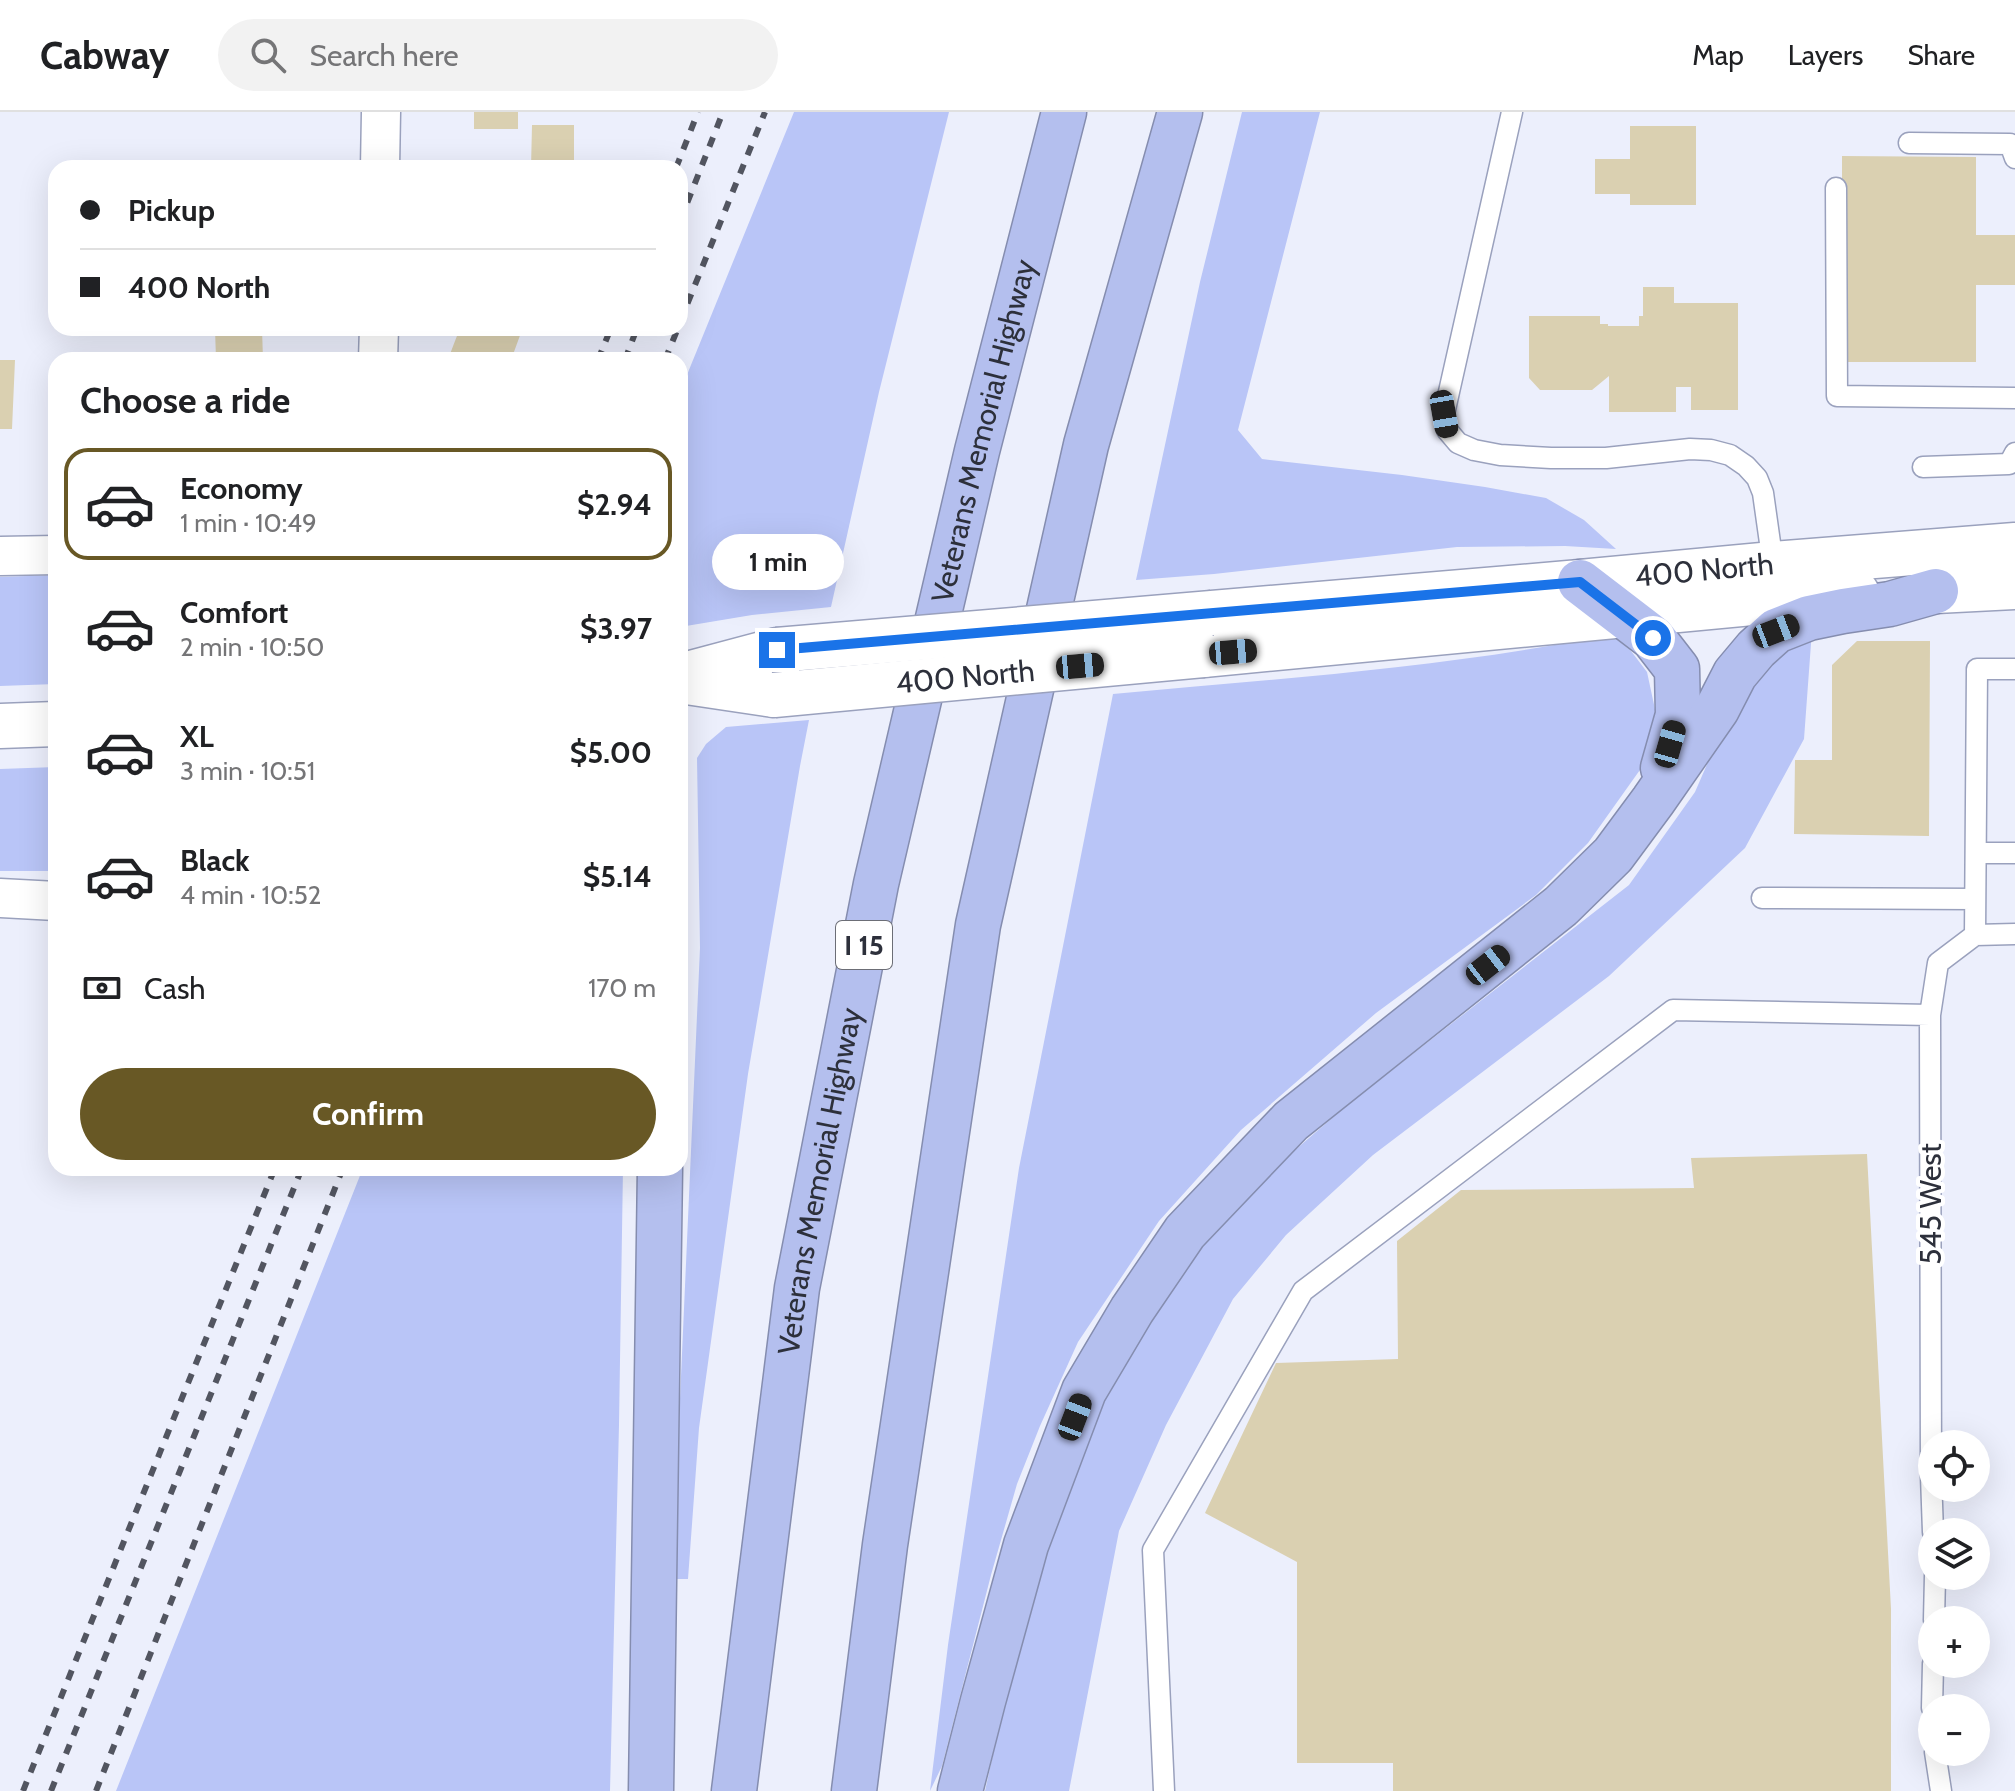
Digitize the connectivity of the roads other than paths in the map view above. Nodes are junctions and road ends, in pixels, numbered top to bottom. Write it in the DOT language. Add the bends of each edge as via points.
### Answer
graph roads {
  1 [pos="381,112"];
  2 [pos="1064,112"];
  3 [pos="1180,112"];
  4 [pos="1512,112"];
  5 [pos="1909,143"];
  6 [pos="2015,158"];
  7 [pos="380,160"];
  8 [pos="1836,188"];
  9 [pos="2015,398"];
  10 [pos="2015,453"];
  11 [pos="1923,467"];
  12 [pos="2015,545"];
  13 [pos="48,555"];
  14 [pos="0,556"];
  15 [pos="1773,564"];
  16 [pos="1580,582"];
  17 [pos="2015,587"];
  18 [pos="1936,591"];
  19 [pos="1623,615"];
  20 [pos="2015,669"];
  21 [pos="688,676"];
  22 [pos="688,679"];
  23 [pos="48,724"];
  24 [pos="0,726"];
  25 [pos="1653,801"];
  26 [pos="1976,853"];
  27 [pos="2015,853"];
  28 [pos="0,898"];
  29 [pos="1762,898"];
  30 [pos="1975,899"];
  31 [pos="48,901"];
  32 [pos="2015,934"];
  33 [pos="1975,935"];
  34 [pos="1930,1015"];
  35 [pos="660,1176"];
  36 [pos="1932,1518"];
  37 [pos="1937,1766"];
  38 [pos="651,1791"];
  39 [pos="734,1791"];
  40 [pos="854,1791"];
  41 [pos="960,1791"];
  42 [pos="1164,1791"];
  43 [pos="1941,1791"];
  1 -- 7 [label="street"];
  2 -- 39 [label="highway, Veterans Memorial Highway / I 15" via="977,451 873,899 797,1288"];
  3 -- 40 [label="highway" via="1086,445 978,925 885,1545"];
  4 -- 15 [label="lane" via="1444,414 1447,430 1458,443 1500,455 1606,458 1690,449 1730,455 1757,478 1763,493"];
  5 -- 6 [label="lane" via="2010,144"];
  8 -- 9 [label="lane" via="1837,396"];
  10 -- 11 [label="lane" via="2009,464"];
  12 -- 15 [label="main road, 400 North"];
  13 -- 14 [label="street"];
  15 -- 16 [label="main road, 400 North"];
  16 -- 19 [label="highway"];
  16 -- 21 [label="main road, 400 North, bridge" via="777,650"];
  17 -- 18 [label="main road, 400 North"];
  18 -- 19 [label="main road, 400 North" via="1888,590"];
  18 -- 25 [label="highway" via="1809,618 1776,631 1735,674"];
  19 -- 22 [label="main road, 400 North, bridge" via="774,695"];
  19 -- 25 [label="highway" via="1653,638 1677,669 1678,715"];
  20 -- 26 [label="lane" via="1977,669"];
  23 -- 24 [label="main road"];
  25 -- 41 [label="highway" via="1613,855 1561,906 1291,1121 1185,1232 1084,1391 1026,1545"];
  26 -- 27 [label="lane"];
  26 -- 30 [label="lane"];
  28 -- 31 [label="street"];
  29 -- 30 [label="lane"];
  30 -- 33 [label="lane"];
  32 -- 33 [label="lane"];
  33 -- 34 [label="lane, 545 West" via="1938,963"];
  34 -- 36 [label="lane, 545 West"];
  34 -- 42 [label="lane" via="1673,1010 1303,1291 1153,1550"];
  35 -- 38 [label="highway"];
  37 -- 43 [label="lane"];
}
